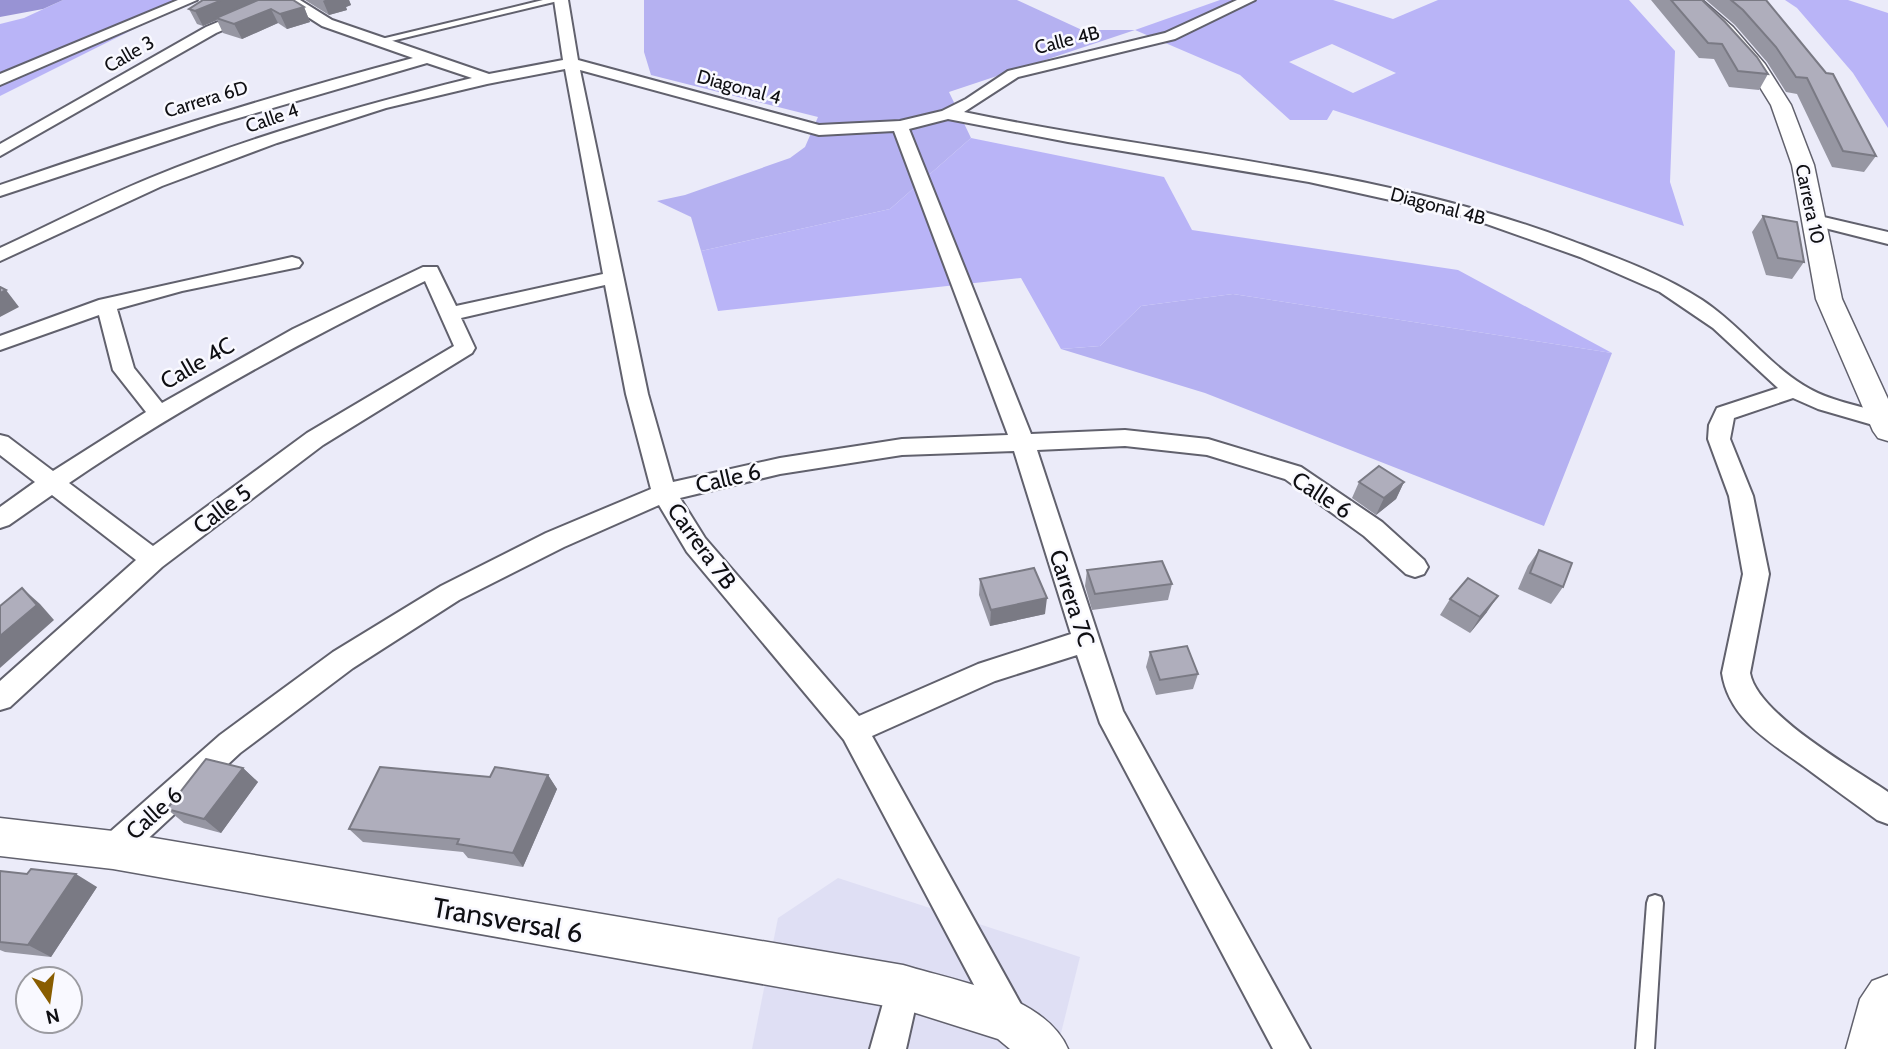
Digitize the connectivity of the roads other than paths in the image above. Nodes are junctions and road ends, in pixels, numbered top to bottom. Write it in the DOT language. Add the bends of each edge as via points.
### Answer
graph roads {
  1 [pos="190,0"];
  2 [pos="282,0"];
  3 [pos="290,0"];
  4 [pos="559,0"];
  5 [pos="1248,0"];
  6 [pos="1692,0"];
  7 [pos="379,41"];
  8 [pos="428,58"];
  9 [pos="571,63"];
  10 [pos="486,79"];
  11 [pos="0,80"];
  12 [pos="948,114"];
  13 [pos="900,126"];
  14 [pos="0,151"];
  15 [pos="0,191"];
  16 [pos="1815,220"];
  17 [pos="1888,238"];
  18 [pos="0,255"];
  19 [pos="292,263"];
  20 [pos="614,277"];
  21 [pos="106,304"];
  22 [pos="450,314"];
  23 [pos="0,342"];
  24 [pos="1795,390"];
  25 [pos="159,414"];
  26 [pos="1884,425"];
  27 [pos="0,443"];
  28 [pos="1023,443"];
  29 [pos="52,482"];
  30 [pos="664,493"];
  31 [pos="0,519"];
  32 [pos="153,560"];
  33 [pos="1415,567"];
  34 [pos="1086,641"];
  35 [pos="0,698"];
  36 [pos="854,731"];
  37 [pos="1888,810"];
  38 [pos="1,839"];
  39 [pos="113,849"];
  40 [pos="1655,903"];
  41 [pos="903,987"];
  42 [pos="1888,997"];
  43 [pos="1012,1021"];
  44 [pos="888,1049"];
  45 [pos="1045,1049"];
  46 [pos="1292,1049"];
  47 [pos="1645,1049"];
  48 [pos="1869,1049"];
  1 -- 11 [label="street"];
  2 -- 14 [label="street, Calle 3" via="211,30"];
  3 -- 7 [label="street" via="327,23"];
  4 -- 7 [label="street"];
  4 -- 9 [label="street, Carrera 7B"];
  5 -- 12 [label="street, Calle 4B" via="1170,36 1013,74"];
  6 -- 16 [label="street, Carrera 10" via="1758,68 1781,105 1803,165"];
  7 -- 8 [label="street"];
  8 -- 10 [label="street"];
  8 -- 15 [label="street, Carrera 6D" via="204,122"];
  9 -- 10 [label="street, Calle 4"];
  9 -- 13 [label="street, Diagonal 4" via="819,130"];
  9 -- 20 [label="street, Carrera 7B"];
  10 -- 18 [label="street, Calle 4" via="271,139 156,182"];
  12 -- 13 [label="street, Calle 4B"];
  12 -- 24 [label="street, Diagonal 4B" via="1021,131 1430,201 1507,225 1675,291 1717,321"];
  13 -- 28 [label="street, Carrera 7C"];
  16 -- 17 [label="street"];
  16 -- 26 [label="street, Carrera 10" via="1829,299"];
  19 -- 21 [label="street" via="201,279"];
  20 -- 22 [label="street"];
  20 -- 30 [label="street, Carrera 7B" via="637,394"];
  21 -- 23 [label="street"];
  21 -- 25 [label="street" via="124,370"];
  22 -- 25 [label="street, Calle 4C" via="430,271 300,335"];
  22 -- 32 [label="street, Calle 5" via="466,348 316,439"];
  24 -- 26 [label="street, Diagonal 4B"];
  24 -- 37 [label="street" via="1725,413 1719,439 1741,496 1756,574 1736,673 1741,692 1765,722"];
  25 -- 29 [label="street, Calle 4C"];
  27 -- 29 [label="street"];
  28 -- 30 [label="street, Calle 6" via="902,447 780,466"];
  28 -- 33 [label="street, Calle 6" via="1125,438 1208,446 1293,473 1373,529"];
  28 -- 34 [label="street, Carrera 7C"];
  29 -- 31 [label="street, Calle 4C"];
  29 -- 32 [label="street"];
  30 -- 36 [label="street, Carrera 7B" via="696,545"];
  30 -- 39 [label="street, Calle 6" via="555,540 450,593 343,660 230,744"];
  32 -- 35 [label="street, Calle 5"];
  34 -- 36 [label="street" via="988,672"];
  34 -- 46 [label="street, Carrera 7C" via="1110,713"];
  36 -- 43 [label="street, Carrera 7B"];
  38 -- 39 [label="street, Transversal 6"];
  39 -- 41 [label="street, Transversal 6"];
  40 -- 47 [label="lane"];
  41 -- 43 [label="street, Transversal 6"];
  41 -- 44 [label="street"];
  42 -- 48 [label="street" via="1876,1015"];
  43 -- 45 [label="street"];
}
